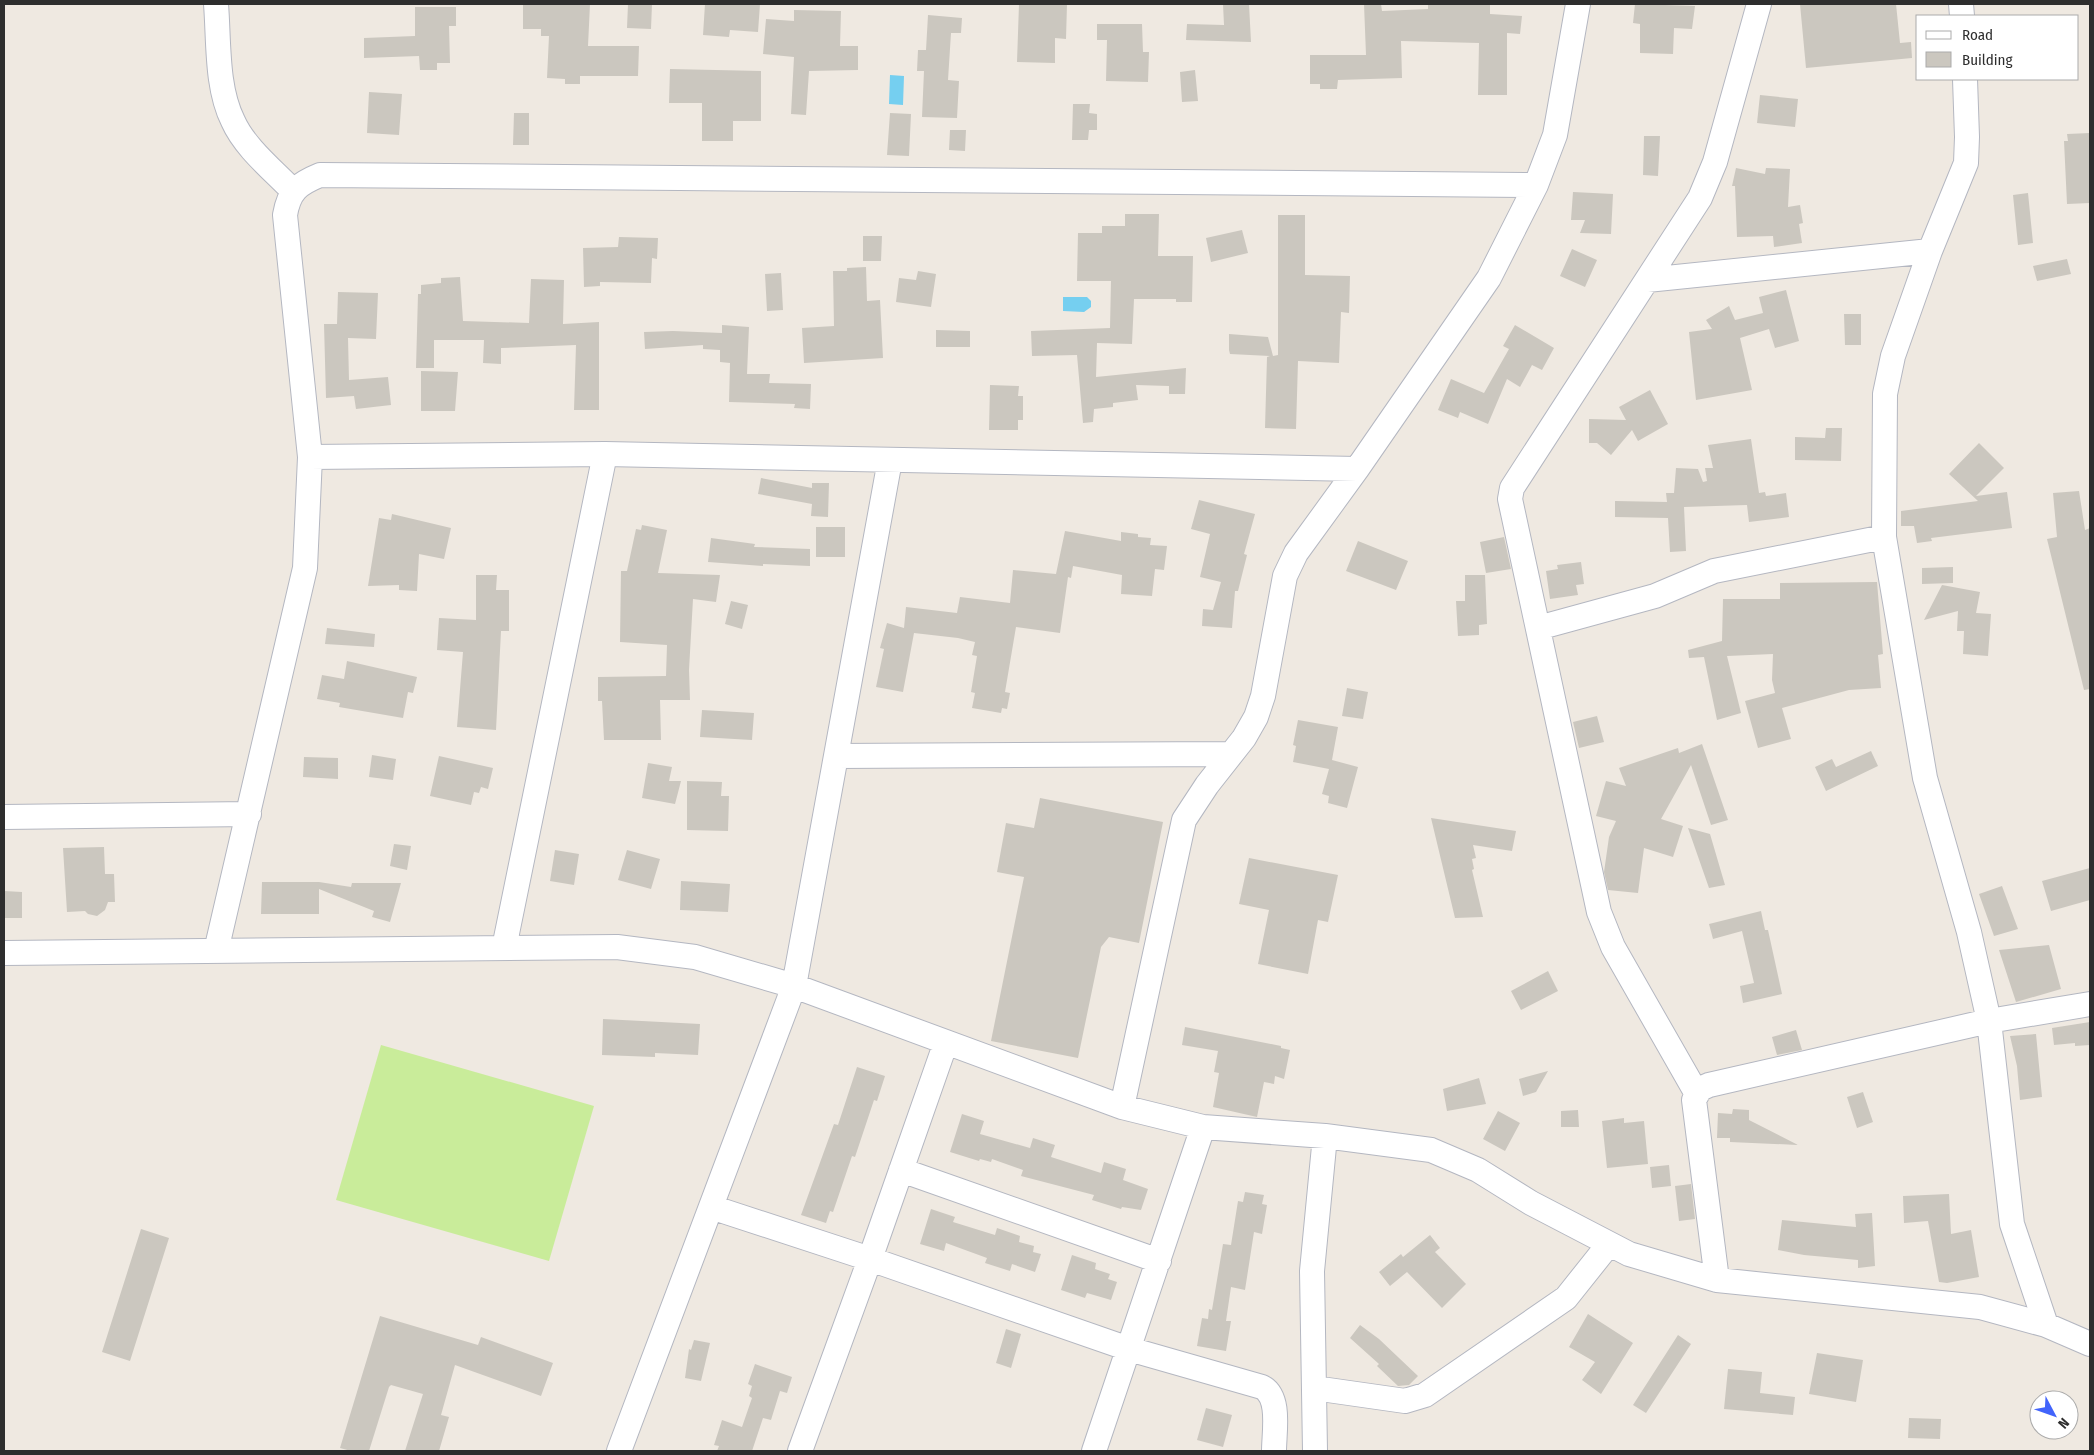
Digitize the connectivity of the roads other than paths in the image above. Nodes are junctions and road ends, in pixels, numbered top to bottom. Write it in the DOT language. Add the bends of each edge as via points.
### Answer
graph roads {
  1 [pos="216,4"];
  2 [pos="1578,4"];
  3 [pos="1759,4"];
  4 [pos="1964,80"];
  5 [pos="1536,185"];
  6 [pos="293,192"];
  7 [pos="1930,251"];
  8 [pos="1647,280"];
  9 [pos="605,454"];
  10 [pos="310,457"];
  11 [pos="890,460"];
  12 [pos="1357,469"];
  13 [pos="1884,537"];
  14 [pos="1538,628"];
  15 [pos="1231,754"];
  16 [pos="836,756"];
  17 [pos="249,814"];
  18 [pos="4,817"];
  19 [pos="504,948"];
  20 [pos="216,951"];
  21 [pos="4,953"];
  22 [pos="794,986"];
  23 [pos="2090,1004"];
  24 [pos="1989,1021"];
  25 [pos="946,1042"];
  26 [pos="1696,1094"];
  27 [pos="1122,1107"];
  28 [pos="1203,1127"];
  29 [pos="1325,1136"];
  30 [pos="901,1170"];
  31 [pos="711,1207"];
  32 [pos="1609,1244"];
  33 [pos="870,1259"];
  34 [pos="1159,1262"];
  35 [pos="1717,1280"];
  36 [pos="2046,1325"];
  37 [pos="2090,1344"];
  38 [pos="1129,1349"];
  39 [pos="1314,1388"];
  40 [pos="620,1451"];
  41 [pos="800,1451"];
  42 [pos="1094,1451"];
  43 [pos="1274,1451"];
  44 [pos="1315,1451"];
  1 -- 6 [label="street" via="224,94 233,122 250,146"];
  2 -- 5 [label="street" via="1555,135"];
  3 -- 8 [label="street" via="1715,162 1700,198"];
  4 -- 7 [label="street" via="1966,164"];
  5 -- 6 [label="street" via="320,175"];
  5 -- 12 [label="street" via="1489,278"];
  6 -- 10 [label="street" via="285,215"];
  7 -- 8 [label="street"];
  7 -- 13 [label="street" via="1893,356 1885,394"];
  8 -- 14 [label="street" via="1512,488 1510,498"];
  9 -- 10 [label="street"];
  9 -- 11 [label="street"];
  9 -- 19 [label="street"];
  10 -- 17 [label="street" via="305,568"];
  11 -- 12 [label="street"];
  11 -- 16 [label="street"];
  12 -- 15 [label="street" via="1292,560 1285,576 1263,696 1256,717"];
  13 -- 14 [label="street" via="1714,571 1655,596"];
  13 -- 24 [label="street" via="1925,778 1970,932"];
  14 -- 26 [label="street" via="1599,912 1613,947"];
  15 -- 16 [label="street"];
  15 -- 27 [label="street" via="1192,808 1180,833"];
  16 -- 22 [label="street"];
  17 -- 18 [label="street"];
  17 -- 20 [label="street"];
  19 -- 20 [label="street"];
  19 -- 22 [label="street" via="617,947 695,957"];
  20 -- 21 [label="street"];
  22 -- 25 [label="street"];
  22 -- 31 [label="street"];
  23 -- 24 [label="street"];
  24 -- 26 [label="street" via="1709,1085"];
  24 -- 36 [label="street" via="2012,1224"];
  25 -- 27 [label="street"];
  25 -- 30 [label="street"];
  26 -- 35 [label="street" via="1694,1100"];
  27 -- 28 [label="street"];
  28 -- 29 [label="street"];
  28 -- 34 [label="street"];
  29 -- 32 [label="street" via="1431,1150 1478,1170 1531,1203"];
  29 -- 39 [label="street" via="1312,1271"];
  30 -- 33 [label="street"];
  30 -- 34 [label="street"];
  31 -- 33 [label="street"];
  31 -- 40 [label="street"];
  32 -- 35 [label="street" via="1629,1254"];
  32 -- 39 [label="street" via="1566,1298 1425,1395 1405,1401"];
  33 -- 38 [label="street"];
  33 -- 41 [label="street"];
  34 -- 38 [label="street"];
  35 -- 36 [label="street" via="1980,1307"];
  36 -- 37 [label="street"];
  38 -- 42 [label="street"];
  38 -- 43 [label="street" via="1267,1389 1274,1403"];
  39 -- 44 [label="street"];
}
